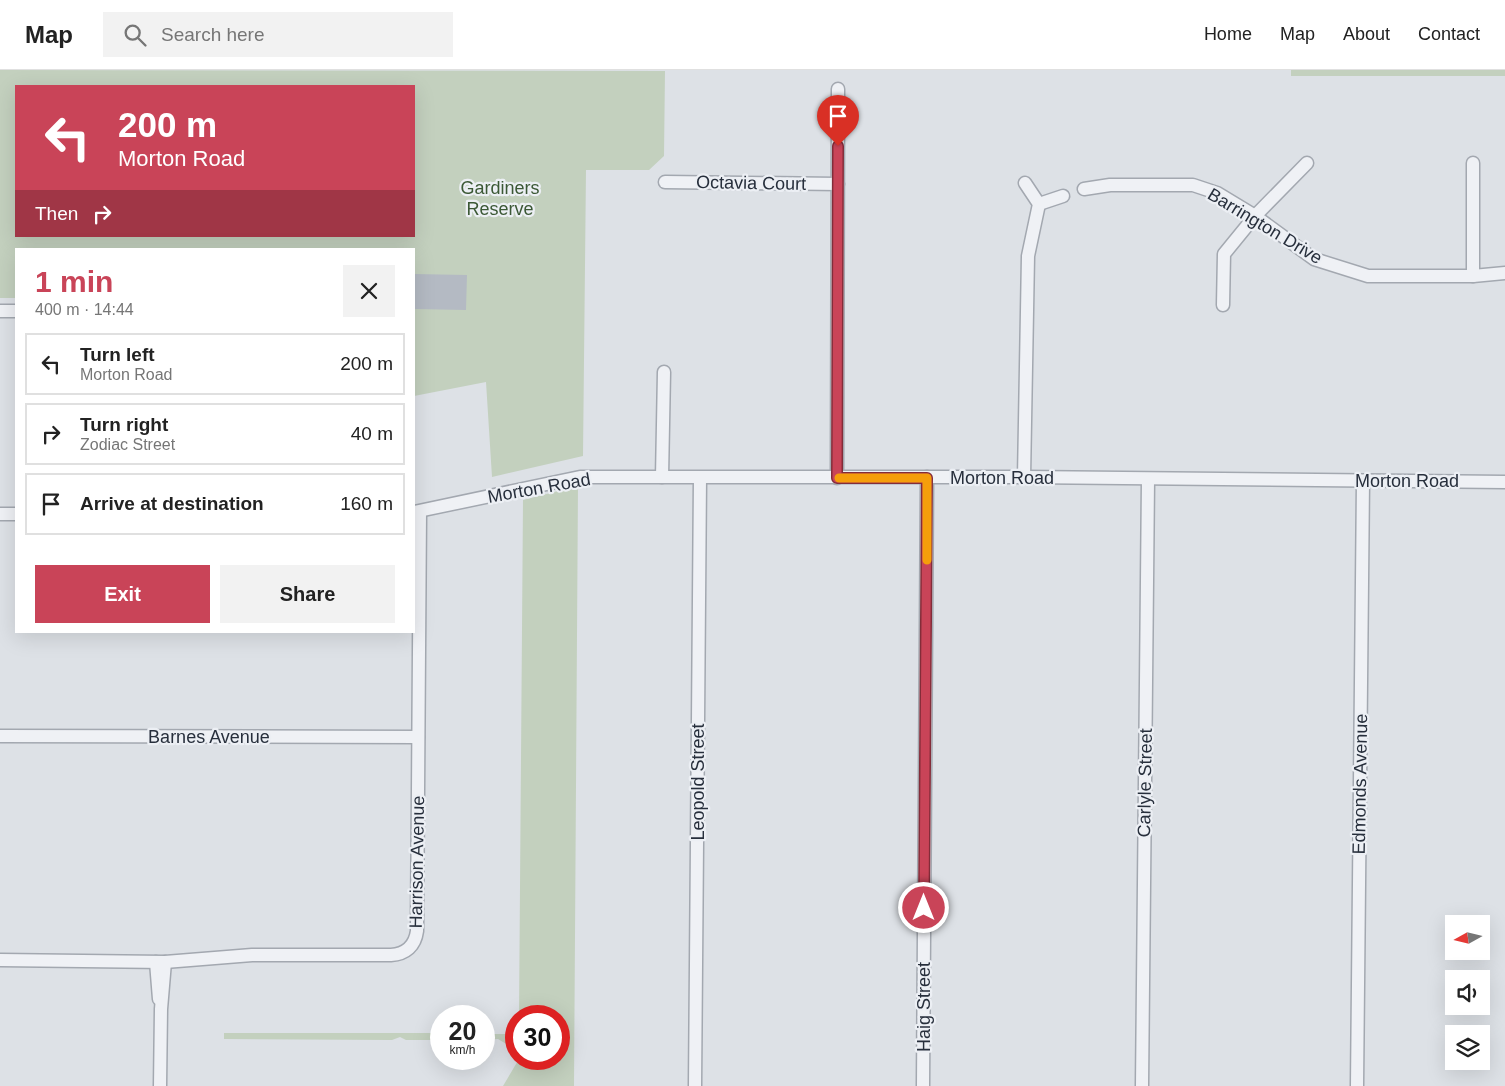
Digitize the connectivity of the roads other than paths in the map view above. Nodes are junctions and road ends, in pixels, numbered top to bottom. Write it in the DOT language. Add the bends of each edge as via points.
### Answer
graph roads {
  1 [pos="838,89"];
  2 [pos="1308,163"];
  3 [pos="1473,163"];
  4 [pos="665,182"];
  5 [pos="1025,182"];
  6 [pos="838,184"];
  7 [pos="1084,188"];
  8 [pos="1064,196"];
  9 [pos="1039,204"];
  10 [pos="1255,216"];
  11 [pos="1505,273"];
  12 [pos="1473,276"];
  13 [pos="1224,305"];
  14 [pos="0,311"];
  15 [pos="15,311"];
  16 [pos="664,372"];
  17 [pos="662,477"];
  18 [pos="1024,477"];
  19 [pos="700,478"];
  20 [pos="837,478"];
  21 [pos="927,478"];
  22 [pos="1148,480"];
  23 [pos="1363,481"];
  24 [pos="1505,482"];
  25 [pos="417,512"];
  26 [pos="0,514"];
  27 [pos="15,514"];
  28 [pos="0,736"];
  29 [pos="418,738"];
  30 [pos="0,960"];
  31 [pos="161,962"];
  32 [pos="160,1086"];
  33 [pos="696,1086"];
  34 [pos="923,1086"];
  35 [pos="1142,1086"];
  36 [pos="1357,1086"];
  1 -- 6 [label="street"];
  2 -- 10 [label="street"];
  3 -- 12 [label="street"];
  4 -- 6 [label="street, Octavia Court"];
  5 -- 9 [label="street"];
  6 -- 20 [label="street"];
  7 -- 10 [label="street, Barrington Drive" via="1193,185 1217,193"];
  8 -- 9 [label="street"];
  9 -- 18 [label="street" via="1028,256"];
  10 -- 12 [label="street, Barrington Drive" via="1314,260 1368,276"];
  10 -- 13 [label="street" via="1224,254"];
  11 -- 12 [label="street, Barrington Drive"];
  14 -- 15 [label="street"];
  16 -- 17 [label="street"];
  17 -- 19 [label="street, Morton Road"];
  17 -- 25 [label="street, Morton Road" via="580,477"];
  18 -- 21 [label="street, Morton Road"];
  18 -- 22 [label="street, Morton Road"];
  19 -- 20 [label="street, Morton Road"];
  19 -- 33 [label="street, Leopold Street"];
  20 -- 21 [label="street, Morton Road"];
  21 -- 34 [label="street, Haig Street"];
  22 -- 23 [label="street, Morton Road"];
  22 -- 35 [label="street, Carlyle Street"];
  23 -- 24 [label="street, Morton Road"];
  23 -- 36 [label="street, Edmonds Avenue"];
  25 -- 29 [label="street, Harrison Avenue"];
  26 -- 27 [label="street"];
  28 -- 29 [label="street, Barnes Avenue"];
  29 -- 31 [label="street, Harrison Avenue" via="418,931 406,952 391,956 252,955"];
  30 -- 31 [label="street, Harrison Avenue"];
  31 -- 32 [label="street" via="156,984 161,1009"];
}
